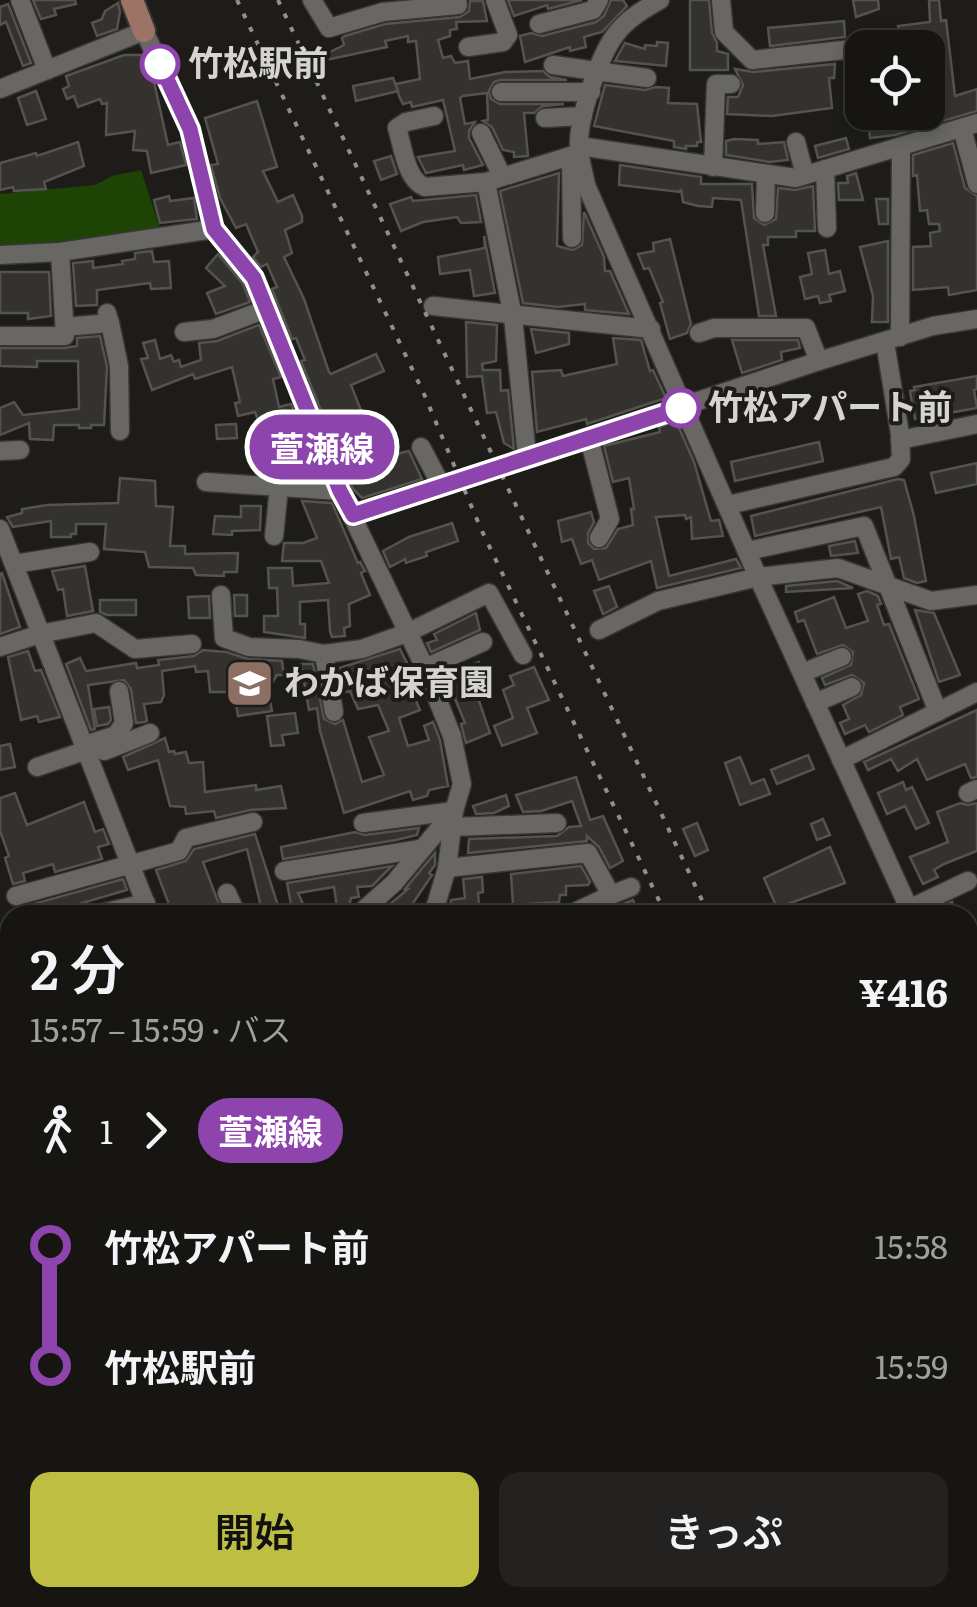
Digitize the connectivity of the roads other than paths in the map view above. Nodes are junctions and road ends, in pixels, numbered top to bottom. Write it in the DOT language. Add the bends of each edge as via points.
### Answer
graph roads {
  1 [pos="20,0"];
  2 [pos="132,0"];
  3 [pos="312,0"];
  4 [pos="457,0"];
  5 [pos="495,0"];
  6 [pos="600,0"];
  7 [pos="721,0"];
  8 [pos="649,3"];
  9 [pos="539,24"];
  10 [pos="144,31"];
  11 [pos="468,47"];
  12 [pos="845,50"];
  13 [pos="552,65"];
  14 [pos="599,69"];
  15 [pos="46,70"];
  16 [pos="646,78"];
  17 [pos="731,84"];
  18 [pos="0,88"];
  19 [pos="501,92"];
  20 [pos="591,92"];
  21 [pos="434,116"];
  22 [pos="583,116"];
  23 [pos="545,118"];
  24 [pos="969,125"];
  25 [pos="481,133"];
  26 [pos="796,142"];
  27 [pos="900,148"];
  28 [pos="577,152"];
  29 [pos="713,166"];
  30 [pos="825,170"];
  31 [pos="766,174"];
  32 [pos="805,175"];
  33 [pos="494,179"];
  34 [pos="977,184"];
  35 [pos="765,213"];
  36 [pos="827,228"];
  37 [pos="214,229"];
  38 [pos="572,238"];
  39 [pos="60,252"];
  40 [pos="0,255"];
  41 [pos="434,306"];
  42 [pos="266,309"];
  43 [pos="513,314"];
  44 [pos="977,319"];
  45 [pos="65,327"];
  46 [pos="651,328"];
  47 [pos="184,332"];
  48 [pos="699,333"];
  49 [pos="0,336"];
  50 [pos="892,339"];
  51 [pos="819,362"];
  52 [pos="686,406"];
  53 [pos="977,424"];
  54 [pos="120,430"];
  55 [pos="589,438"];
  56 [pos="900,440"];
  57 [pos="421,446"];
  58 [pos="20,450"];
  59 [pos="0,451"];
  60 [pos="526,457"];
  61 [pos="206,482"];
  62 [pos="441,485"];
  63 [pos="279,487"];
  64 [pos="340,491"];
  65 [pos="728,505"];
  66 [pos="353,515"];
  67 [pos="0,529"];
  68 [pos="274,536"];
  69 [pos="599,538"];
  70 [pos="747,551"];
  71 [pos="90,552"];
  72 [pos="14,564"];
  73 [pos="758,577"];
  74 [pos="888,585"];
  75 [pos="221,595"];
  76 [pos="977,595"];
  77 [pos="600,630"];
  78 [pos="406,633"];
  79 [pos="40,634"];
  80 [pos="224,638"];
  81 [pos="483,642"];
  82 [pos="0,646"];
  83 [pos="324,654"];
  84 [pos="523,655"];
  85 [pos="842,656"];
  86 [pos="425,668"];
  87 [pos="802,674"];
  88 [pos="852,686"];
  89 [pos="119,691"];
  90 [pos="977,692"];
  91 [pos="815,702"];
  92 [pos="334,712"];
  93 [pos="938,712"];
  94 [pos="150,733"];
  95 [pos="87,750"];
  96 [pos="842,760"];
  97 [pos="37,768"];
  98 [pos="453,819"];
  99 [pos="252,822"];
  100 [pos="557,822"];
  101 [pos="363,823"];
  102 [pos="420,848"];
  103 [pos="132,865"];
  104 [pos="448,868"];
  105 [pos="284,871"];
  106 [pos="968,882"];
  107 [pos="632,886"];
  108 [pos="228,893"];
  109 [pos="16,896"];
  110 [pos="611,896"];
  111 [pos="147,905"];
  112 [pos="233,905"];
  113 [pos="369,905"];
  114 [pos="436,905"];
  115 [pos="592,905"];
  116 [pos="908,905"];
  117 [pos="924,905"];
  1 -- 15 [label="street"];
  2 -- 10 [label="main road"];
  3 -- 4 [label="street" via="329,28 383,12 458,5"];
  5 -- 11 [label="street" via="508,35 503,42"];
  6 -- 9 [label="street" via="593,10"];
  7 -- 12 [label="street" via="724,32 752,60"];
  8 -- 14 [label="street" via="616,34"];
  10 -- 15 [label="street"];
  10 -- 37 [label="street" via="190,129"];
  13 -- 14 [label="street"];
  14 -- 16 [label="street"];
  14 -- 20 [label="street"];
  15 -- 18 [label="street"];
  17 -- 29 [label="street" via="716,84"];
  19 -- 20 [label="street"];
  20 -- 22 [label="street"];
  21 -- 33 [label="street" via="397,128 418,185"];
  22 -- 23 [label="street"];
  22 -- 28 [label="street"];
  24 -- 27 [label="street"];
  24 -- 34 [label="street"];
  25 -- 33 [label="street"];
  26 -- 32 [label="street"];
  27 -- 30 [label="street"];
  27 -- 50 [label="street"];
  28 -- 29 [label="street"];
  28 -- 33 [label="street"];
  28 -- 38 [label="street"];
  28 -- 46 [label="street"];
  29 -- 31 [label="street"];
  30 -- 32 [label="street"];
  30 -- 36 [label="street"];
  31 -- 32 [label="street"];
  31 -- 35 [label="street"];
  33 -- 43 [label="street"];
  37 -- 39 [label="street"];
  37 -- 42 [label="street" via="254,278"];
  39 -- 40 [label="street"];
  39 -- 45 [label="street"];
  41 -- 43 [label="street"];
  42 -- 47 [label="street"];
  42 -- 64 [label="street"];
  43 -- 46 [label="street"];
  43 -- 60 [label="street"];
  44 -- 50 [label="street"];
  45 -- 49 [label="street" via="65,336"];
  45 -- 54 [label="street" via="108,317"];
  46 -- 52 [label="street"];
  48 -- 51 [label="street" via="806,328"];
  50 -- 51 [label="street"];
  50 -- 56 [label="street"];
  51 -- 52 [label="street"];
  52 -- 55 [label="street"];
  52 -- 65 [label="street"];
  53 -- 56 [label="street"];
  55 -- 60 [label="street"];
  55 -- 69 [label="street" via="610,519"];
  56 -- 65 [label="street" via="894,467"];
  57 -- 62 [label="street"];
  58 -- 59 [label="street"];
  60 -- 62 [label="street"];
  61 -- 63 [label="street"];
  62 -- 66 [label="street"];
  63 -- 64 [label="street"];
  63 -- 68 [label="street"];
  64 -- 66 [label="street"];
  65 -- 70 [label="street"];
  66 -- 78 [label="street"];
  67 -- 72 [label="street"];
  70 -- 73 [label="street"];
  70 -- 74 [label="street" via="864,526"];
  71 -- 72 [label="street"];
  72 -- 79 [label="street"];
  73 -- 74 [label="street" via="838,568"];
  73 -- 77 [label="street" via="658,601"];
  73 -- 87 [label="street"];
  74 -- 76 [label="street" via="931,600"];
  74 -- 93 [label="street"];
  75 -- 80 [label="street"];
  78 -- 83 [label="street"];
  78 -- 84 [label="street" via="489,593"];
  78 -- 86 [label="street"];
  79 -- 80 [label="street" via="96,623 135,649"];
  79 -- 82 [label="street"];
  79 -- 95 [label="street"];
  80 -- 83 [label="street"];
  81 -- 86 [label="street"];
  83 -- 92 [label="street"];
  85 -- 87 [label="street"];
  86 -- 98 [label="street" via="452,736 462,784"];
  87 -- 91 [label="street"];
  88 -- 91 [label="street"];
  89 -- 95 [label="street" via="124,723"];
  90 -- 93 [label="street"];
  91 -- 96 [label="street"];
  93 -- 96 [label="street"];
  94 -- 95 [label="street"];
  95 -- 97 [label="street"];
  95 -- 103 [label="street"];
  96 -- 116 [label="street"];
  98 -- 100 [label="street"];
  98 -- 101 [label="street"];
  98 -- 102 [label="street"];
  98 -- 104 [label="street"];
  99 -- 103 [label="street" via="186,838 180,851"];
  102 -- 105 [label="street"];
  102 -- 113 [label="street"];
  103 -- 109 [label="street"];
  103 -- 111 [label="street"];
  104 -- 110 [label="street" via="588,853"];
  104 -- 114 [label="street"];
  106 -- 117 [label="street"];
  107 -- 110 [label="street"];
  108 -- 112 [label="street"];
  110 -- 115 [label="street"];
}
